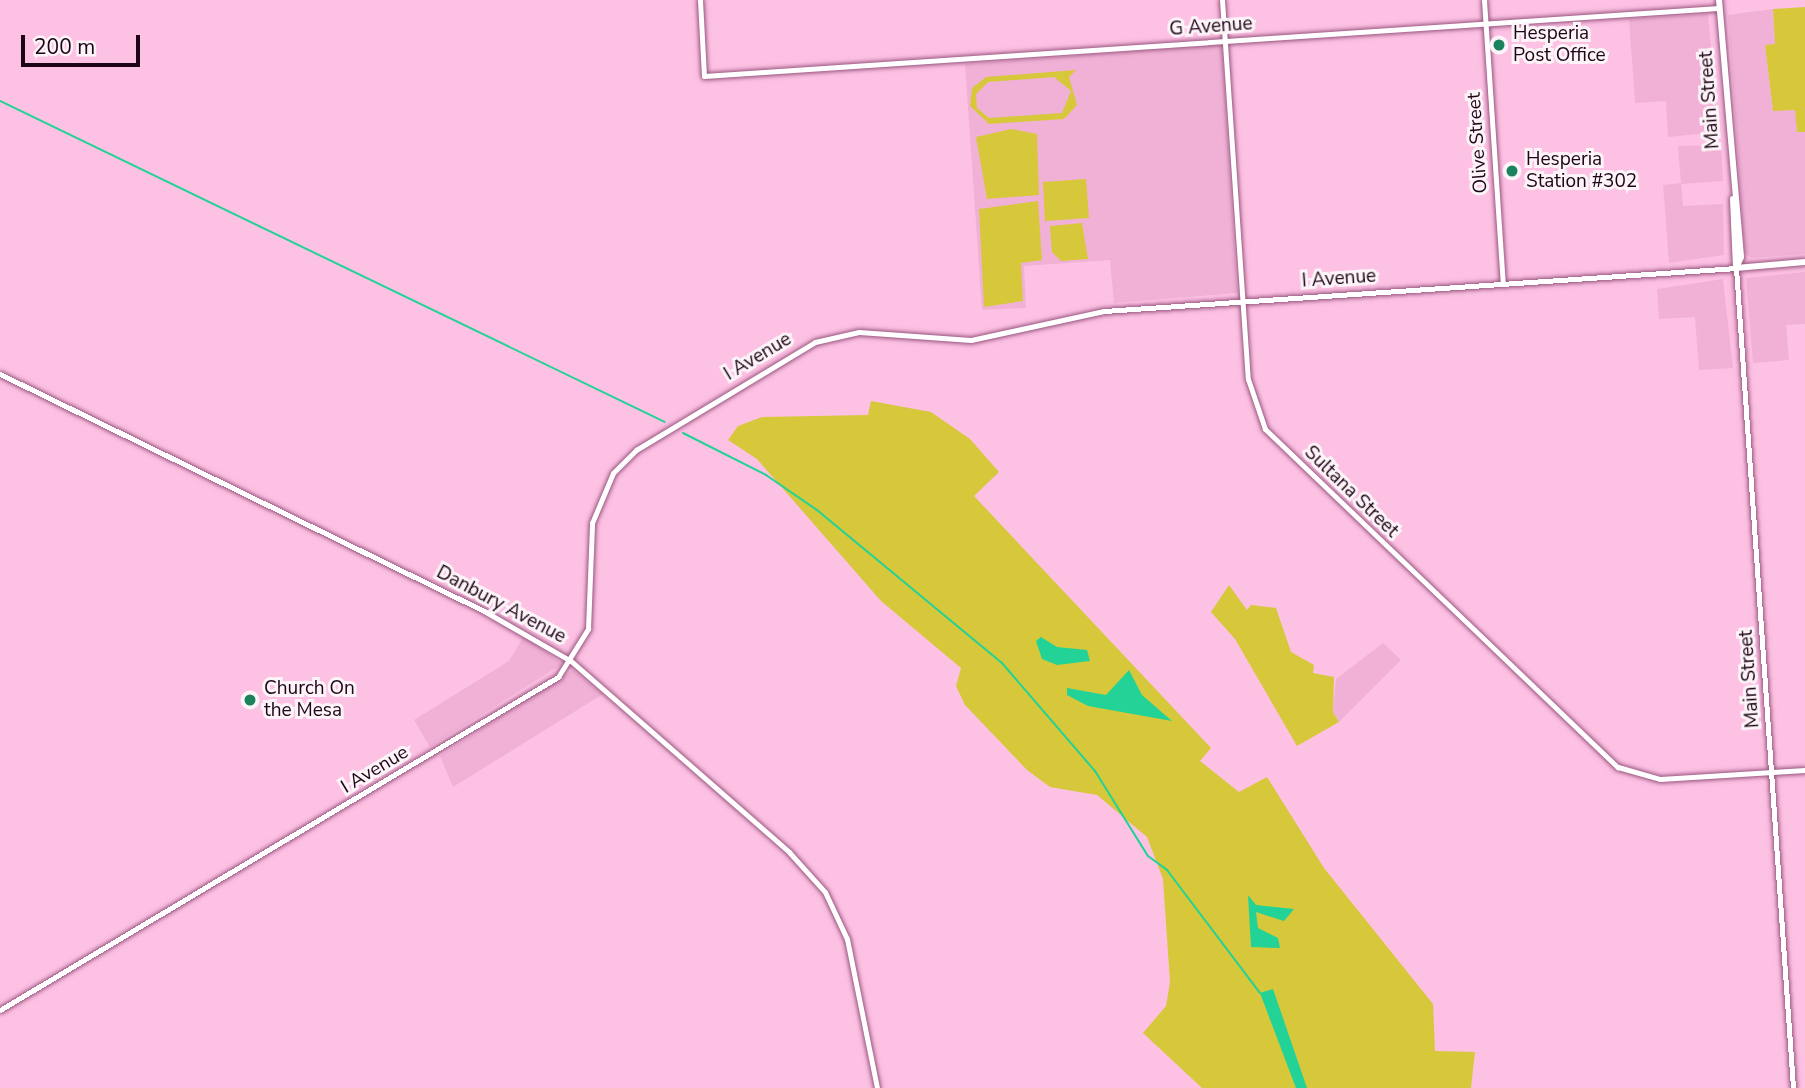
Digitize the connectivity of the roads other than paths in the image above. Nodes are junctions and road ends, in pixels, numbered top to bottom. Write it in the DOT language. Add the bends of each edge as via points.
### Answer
graph roads {
  1 [pos="699,0"];
  2 [pos="1223,0"];
  3 [pos="1484,0"];
  4 [pos="1719,4"];
  5 [pos="1486,23"];
  6 [pos="1226,42"];
  7 [pos="1805,262"];
  8 [pos="1736,268"];
  9 [pos="1503,284"];
  10 [pos="1243,302"];
  11 [pos="0,374"];
  12 [pos="572,661"];
  13 [pos="1805,770"];
  14 [pos="1772,773"];
  15 [pos="0,1010"];
  16 [pos="877,1088"];
  17 [pos="1793,1088"];
  1 -- 6 [label="street, G Avenue" via="705,76"];
  2 -- 6 [label="street, Sultana Street"];
  3 -- 5 [label="street, Olive Street"];
  4 -- 5 [label="street, G Avenue"];
  4 -- 8 [label="main road, Main Street" via="1741,257"];
  5 -- 6 [label="street, G Avenue"];
  5 -- 9 [label="street, Olive Street"];
  6 -- 10 [label="street, Sultana Street"];
  7 -- 8 [label="main road, I Avenue"];
  8 -- 9 [label="street, I Avenue"];
  8 -- 14 [label="street, Main Street"];
  9 -- 10 [label="street, I Avenue"];
  10 -- 12 [label="street, I Avenue" via="1075,314 971,340 859,332 807,346 636,450 613,473 593,513 592,607"];
  10 -- 14 [label="street, Sultana Street" via="1249,389 1265,429 1586,743 1618,767 1650,778"];
  11 -- 12 [label="street, Danbury Avenue" via="484,611"];
  12 -- 15 [label="street, I Avenue" via="529,697"];
  12 -- 16 [label="street, Danbury Avenue" via="789,852 825,892 847,939"];
  13 -- 14 [label="street, Sultana Street"];
  14 -- 17 [label="street, Main Street"];
}
